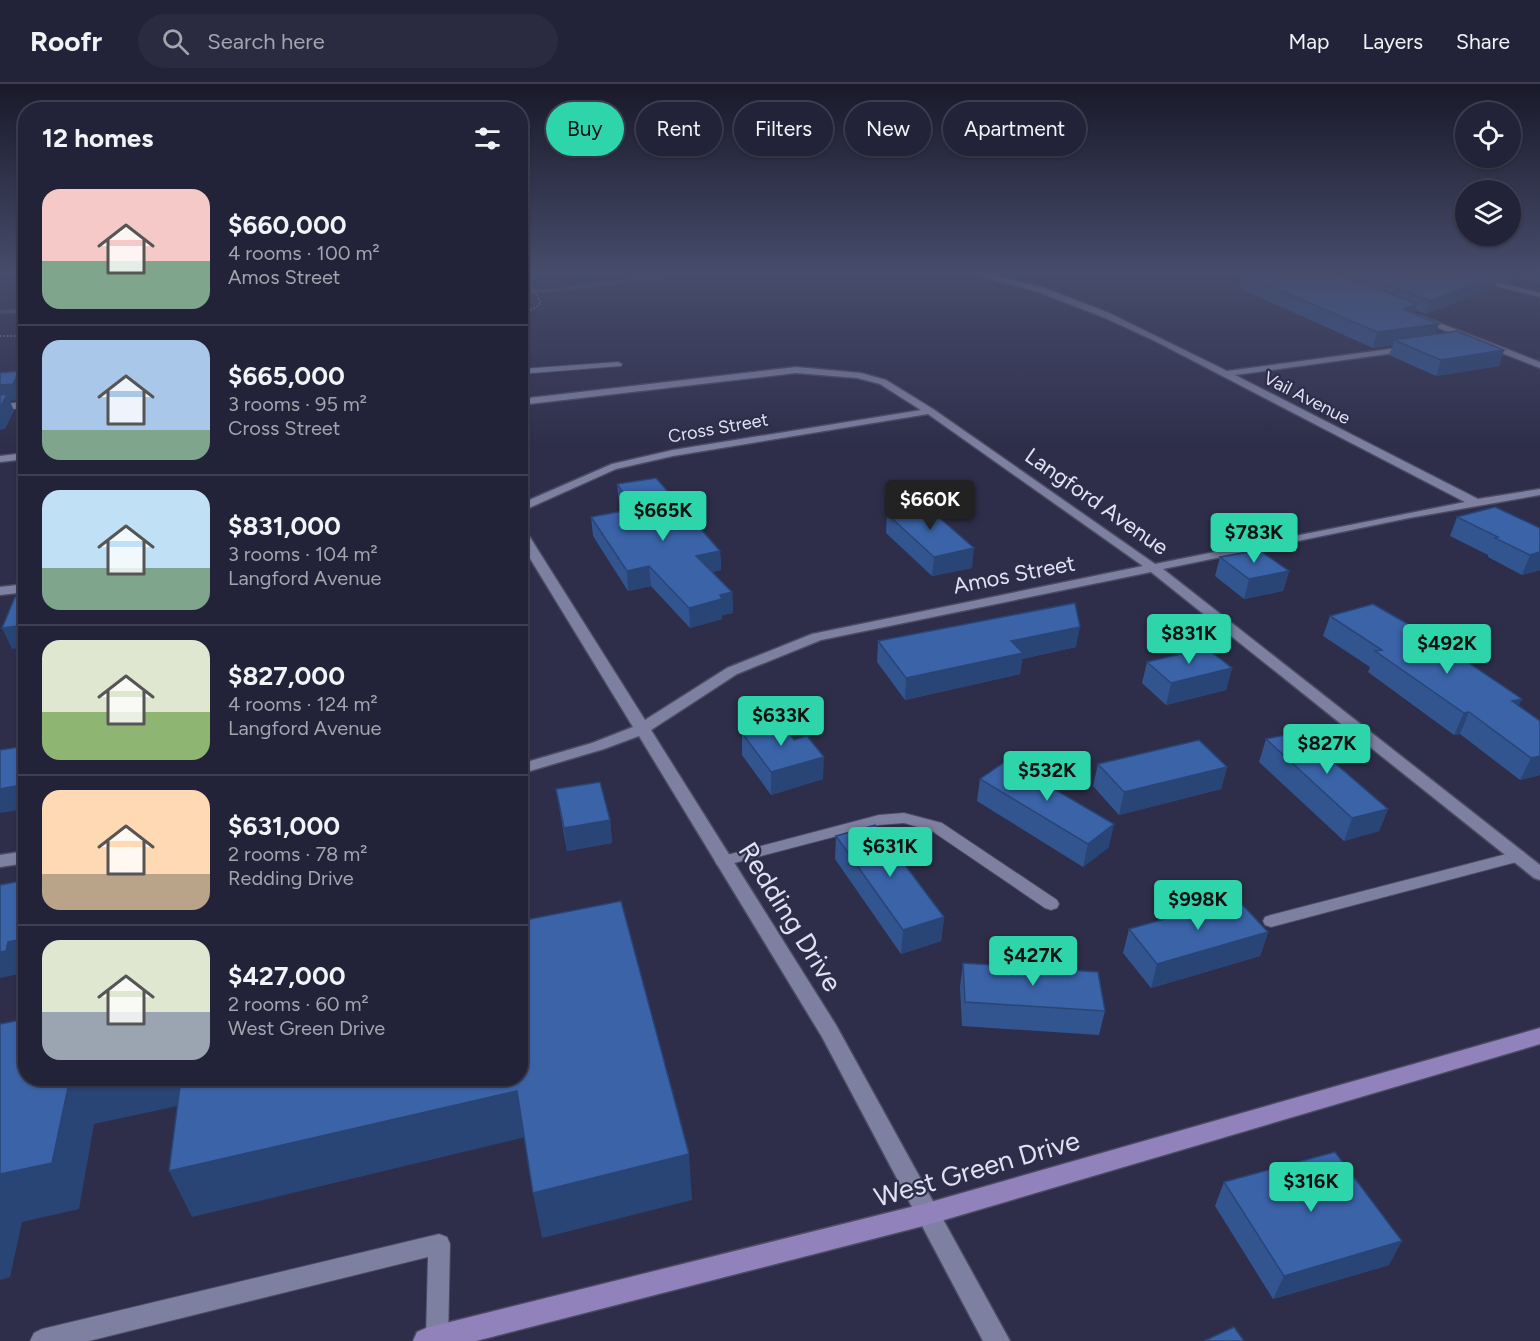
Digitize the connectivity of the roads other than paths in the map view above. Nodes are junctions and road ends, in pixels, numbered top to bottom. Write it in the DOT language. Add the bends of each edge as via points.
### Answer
graph roads {
  1 [pos="1138,330"];
  2 [pos="1451,330"];
  3 [pos="1474,339"];
  4 [pos="1450,342"];
  5 [pos="1414,347"];
  6 [pos="618,364"];
  7 [pos="1540,364"];
  8 [pos="528,371"];
  9 [pos="1225,374"];
  10 [pos="528,401"];
  11 [pos="18,406"];
  12 [pos="0,407"];
  13 [pos="930,411"];
  14 [pos="18,457"];
  15 [pos="0,459"];
  16 [pos="1540,492"];
  17 [pos="1477,504"];
  18 [pos="528,505"];
  19 [pos="1498,514"];
  20 [pos="528,544"];
  21 [pos="1155,569"];
  22 [pos="18,589"];
  23 [pos="0,591"];
  24 [pos="642,729"];
  25 [pos="528,767"];
  26 [pos="1518,856"];
  27 [pos="18,858"];
  28 [pos="0,861"];
  29 [pos="723,861"];
  30 [pos="1540,874"];
  31 [pos="1051,904"];
  32 [pos="1271,921"];
  33 [pos="1540,1036"];
  34 [pos="927,1214"];
  35 [pos="101,1333"];
  36 [pos="432,1339"];
  37 [pos="42,1341"];
  38 [pos="997,1341"];
  1 -- 9 [label="street, Vail Avenue"];
  2 -- 3 [label="street"];
  3 -- 4 [label="street"];
  3 -- 7 [label="street"];
  5 -- 9 [label="street"];
  6 -- 8 [label="lane"];
  9 -- 17 [label="street, Vail Avenue"];
  10 -- 13 [label="street, Langford Avenue" via="801,370 858,375 883,382"];
  11 -- 12 [label="lane"];
  13 -- 18 [label="street, Cross Street" via="673,453 612,467"];
  13 -- 21 [label="street, Langford Avenue"];
  14 -- 15 [label="street"];
  16 -- 17 [label="street, Amos Street"];
  17 -- 19 [label="street, Vail Avenue"];
  17 -- 21 [label="street, Amos Street"];
  20 -- 24 [label="street, Redding Drive"];
  21 -- 24 [label="street, Amos Street" via="817,638 732,671"];
  21 -- 26 [label="street, Langford Avenue"];
  22 -- 23 [label="street"];
  24 -- 25 [label="street, Amos Street"];
  24 -- 29 [label="street, Redding Drive"];
  26 -- 30 [label="street, Langford Avenue"];
  26 -- 32 [label="lane"];
  27 -- 28 [label="street"];
  29 -- 31 [label="lane" via="879,820 904,818 937,827"];
  29 -- 34 [label="street, Redding Drive" via="829,1031"];
  33 -- 34 [label="main road, West Green Drive"];
  34 -- 36 [label="main road, West Green Drive"];
  34 -- 38 [label="street, Redding Drive"];
  35 -- 36 [label="lane" via="439,1244"];
  35 -- 37 [label="lane"];
}
